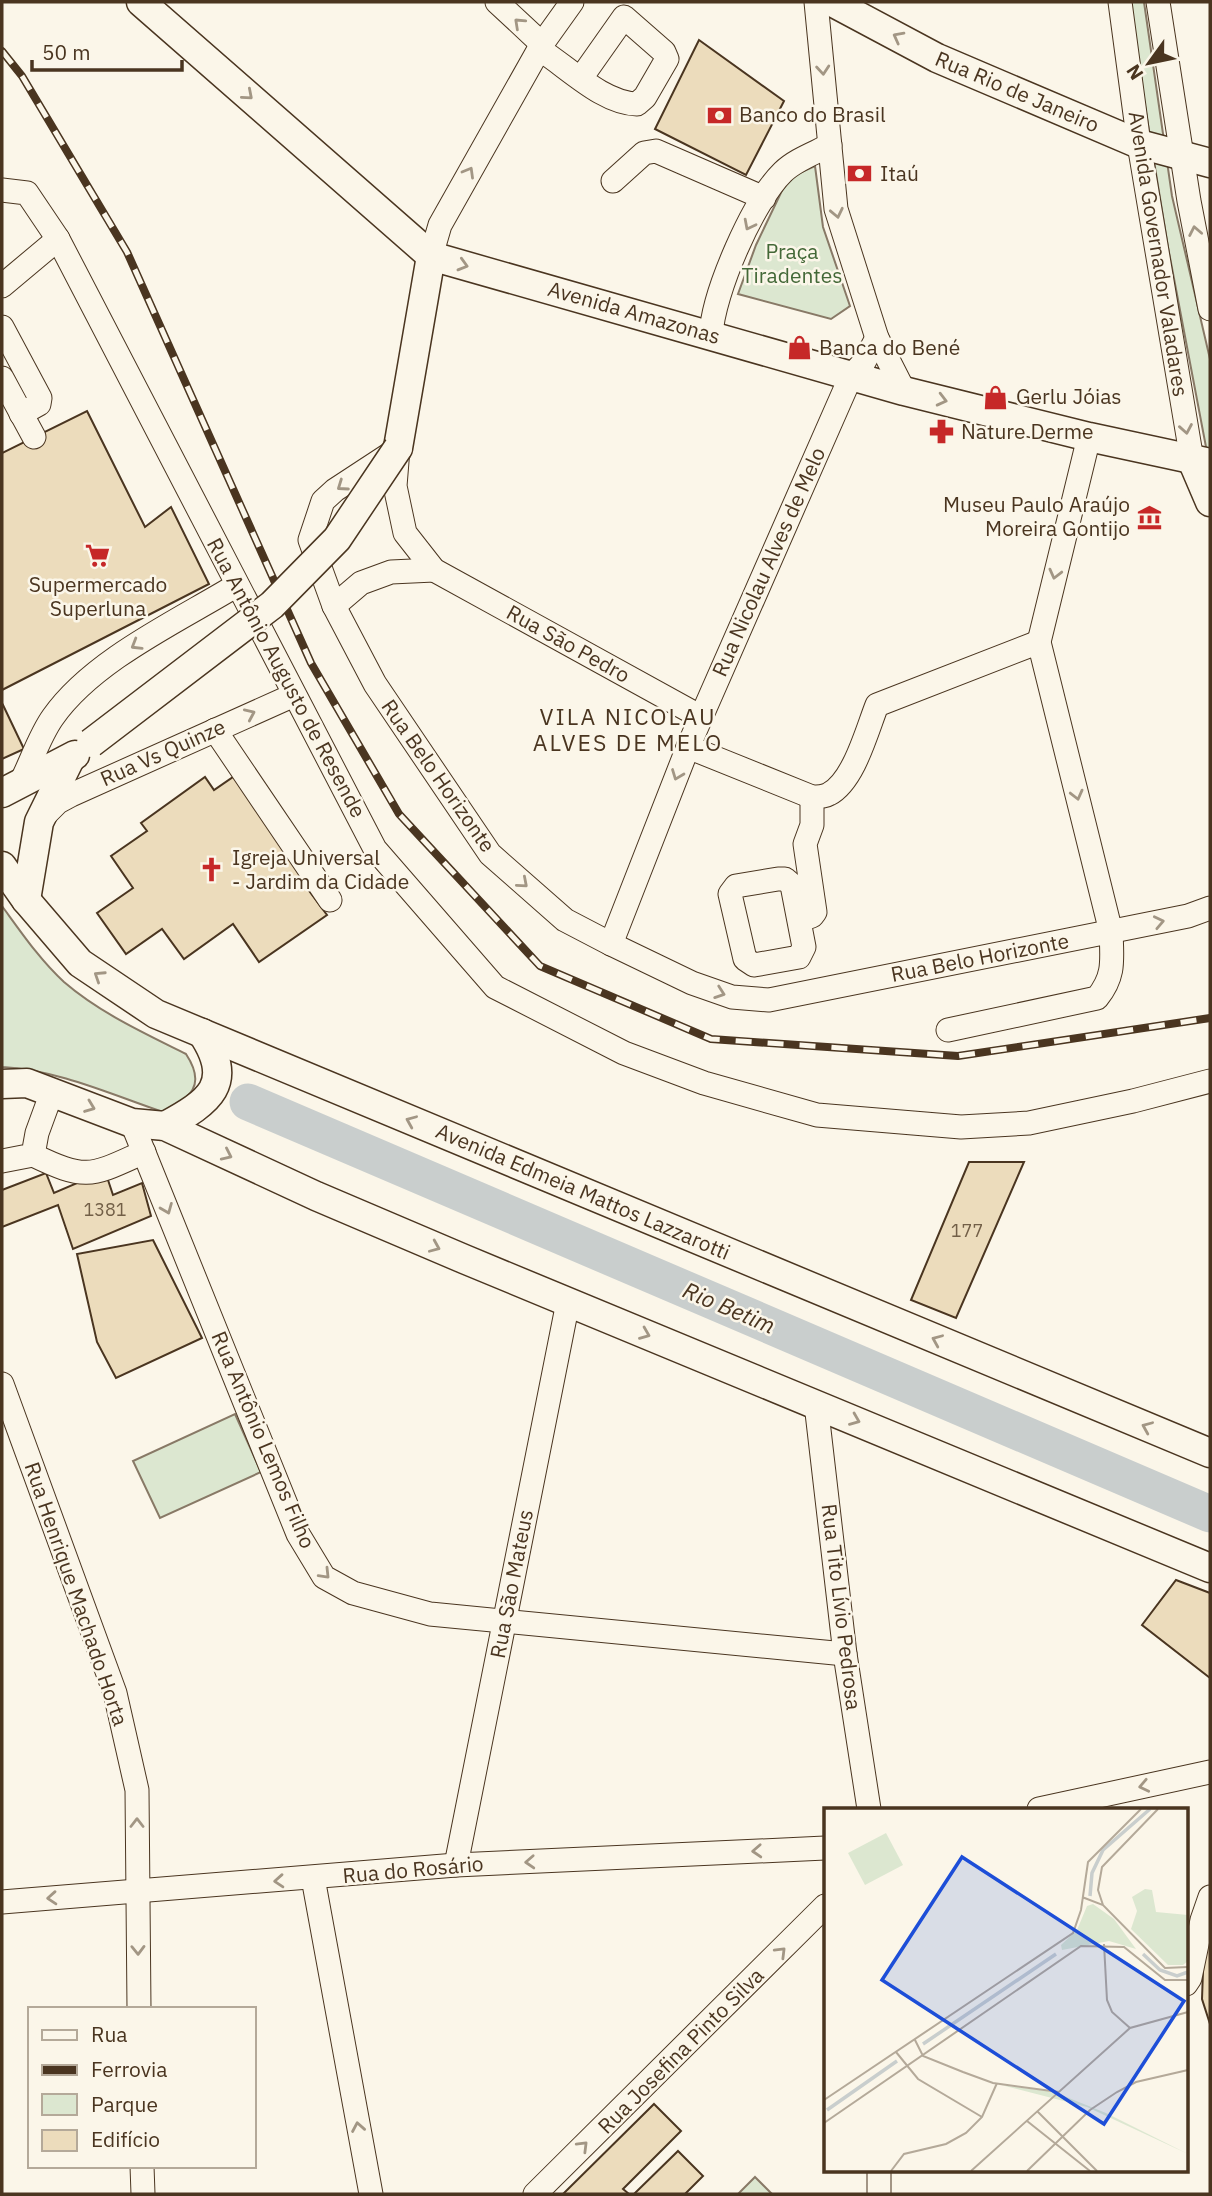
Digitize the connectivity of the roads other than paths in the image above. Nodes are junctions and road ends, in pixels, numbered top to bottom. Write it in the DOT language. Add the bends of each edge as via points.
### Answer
graph roads {
  1 [pos="497,2"];
  2 [pos="572,2"];
  3 [pos="816,2"];
  4 [pos="832,2"];
  5 [pos="1120,2"];
  6 [pos="1158,2"];
  7 [pos="147,4"];
  8 [pos="541,47"];
  9 [pos="581,78"];
  10 [pos="1139,144"];
  11 [pos="830,145"];
  12 [pos="1181,157"];
  13 [pos="1210,163"];
  14 [pos="613,181"];
  15 [pos="2,190"];
  16 [pos="764,198"];
  17 [pos="58,239"];
  18 [pos="431,256"];
  19 [pos="2,286"];
  20 [pos="1210,309"];
  21 [pos="2,327"];
  22 [pos="711,335"];
  23 [pos="877,338"];
  24 [pos="851,376"];
  25 [pos="2,377"];
  26 [pos="904,391"];
  27 [pos="21,414"];
  28 [pos="34,437"];
  29 [pos="1089,437"];
  30 [pos="398,448"];
  31 [pos="1201,462"];
  32 [pos="1210,502"];
  33 [pos="434,570"];
  34 [pos="237,585"];
  35 [pos="334,606"];
  36 [pos="1039,642"];
  37 [pos="294,695"];
  38 [pos="701,717"];
  39 [pos="215,730"];
  40 [pos="688,747"];
  41 [pos="80,751"];
  42 [pos="12,787"];
  43 [pos="812,797"];
  44 [pos="38,822"];
  45 [pos="2,866"];
  46 [pos="26,900"];
  47 [pos="330,900"];
  48 [pos="1210,908"];
  49 [pos="800,920"];
  50 [pos="1111,932"];
  51 [pos="611,944"];
  52 [pos="948,1030"];
  53 [pos="202,1033"];
  54 [pos="1210,1081"];
  55 [pos="2,1084"];
  56 [pos="52,1092"];
  57 [pos="132,1123"];
  58 [pos="165,1126"];
  59 [pos="144,1153"];
  60 [pos="33,1155"];
  61 [pos="2,1161"];
  62 [pos="568,1302"];
  63 [pos="2,1384"];
  64 [pos="816,1404"];
  65 [pos="1210,1453"];
  66 [pos="1210,1568"];
  67 [pos="505,1620"];
  68 [pos="845,1654"];
  69 [pos="1210,1772"];
  70 [pos="869,1808"];
  71 [pos="1044,1808"];
  72 [pos="824,1848"];
  73 [pos="456,1865"];
  74 [pos="313,1878"];
  75 [pos="136,1891"];
  76 [pos="1210,1897"];
  77 [pos="2,1902"];
  78 [pos="824,1907"];
  79 [pos="1188,1981"];
  80 [pos="139,2007"];
  81 [pos="142,2168"];
  82 [pos="879,2172"];
  83 [pos="143,2194"];
  84 [pos="371,2194"];
  85 [pos="535,2194"];
  86 [pos="879,2194"];
  8 -- 1 [label="street, one-way"];
  2 -- 8 [label="street"];
  3 -- 11 [label="street, one-way"];
  10 -- 4 [label="main road, Rua Rio de Janeiro, one-way" via="937,58"];
  5 -- 10 [label="street, Avenida Governador Valadares"];
  6 -- 12 [label="street, Avenida Governador Valadares"];
  7 -- 18 [label="main road, Avenida Amazonas, one-way"];
  8 -- 9 [label="street"];
  18 -- 8 [label="street, one-way" via="440,225"];
  10 -- 12 [label="main road, Rua Rio de Janeiro"];
  10 -- 31 [label="street, Avenida Governador Valadares, one-way"];
  11 -- 16 [label="street" via="785,169"];
  11 -- 23 [label="street, one-way" via="836,209"];
  12 -- 13 [label="main road, Rua Rio de Janeiro"];
  20 -- 12 [label="street, Avenida Governador Valadares, one-way"];
  14 -- 16 [label="street" via="644,153 656,151"];
  15 -- 17 [label="street, Rua Antônio Augusto de Resende" via="27,192"];
  16 -- 22 [label="street, one-way" via="729,267"];
  17 -- 19 [label="street"];
  17 -- 34 [label="street, Rua Antônio Augusto de Resende"];
  18 -- 22 [label="main road, Avenida Amazonas, one-way"];
  18 -- 30 [label="main road"];
  21 -- 27 [label="street" via="40,398 40,404"];
  22 -- 24 [label="main road, Avenida Amazonas"];
  23 -- 24 [label="street, Rua Nicolau Alves de Melo"];
  23 -- 26 [label="street"];
  24 -- 26 [label="main road, Avenida Amazonas"];
  24 -- 38 [label="street, Rua Nicolau Alves de Melo"];
  25 -- 27 [label="street"];
  26 -- 29 [label="main road, Avenida Amazonas, one-way"];
  27 -- 28 [label="street"];
  29 -- 31 [label="main road, Avenida Amazonas"];
  29 -- 36 [label="street, one-way"];
  30 -- 33 [label="street, Rua São Pedro" via="394,486 405,533"];
  30 -- 35 [label="street, Rua Belo Horizonte, one-way" via="323,501 310,540"];
  30 -- 41 [label="main road, bridge" via="337,539 272,605"];
  31 -- 32 [label="main road, Avenida Governador Valadares"];
  33 -- 35 [label="street" via="391,572 361,583"];
  33 -- 38 [label="street, Rua São Pedro"];
  34 -- 37 [label="street, Rua Antônio Augusto de Resende"];
  34 -- 42 [label="street, one-way" via="117,657 77,688 51,718"];
  35 -- 51 [label="street, Rua Belo Horizonte, one-way" via="375,684 490,854 565,920"];
  36 -- 43 [label="street" via="877,705 842,784 828,795"];
  36 -- 50 [label="street, one-way"];
  39 -- 37 [label="street, Rua Vs Quinze, one-way"];
  37 -- 54 [label="street, Rua Antônio Augusto de Resende" via="374,849 495,986 624,1053 705,1083 817,1115 961,1127 1029,1122"];
  38 -- 40 [label="street, Rua Nicolau Alves de Melo"];
  39 -- 44 [label="street, Rua Vs Quinze" via="58,802"];
  39 -- 47 [label="street"];
  40 -- 43 [label="street"];
  40 -- 51 [label="street, Rua Nicolau Alves de Melo, one-way"];
  41 -- 42 [label="main road"];
  41 -- 44 [label="main road"];
  43 -- 49 [label="street" via="812,825 805,844 814,912"];
  44 -- 46 [label="main road"];
  45 -- 46 [label="main road, Avenida Edmeia Mattos Lazzarotti"];
  53 -- 46 [label="main road, Avenida Edmeia Mattos Lazzarotti, one-way" via="156,1014 80,963"];
  50 -- 48 [label="street, Rua Belo Horizonte, one-way"];
  51 -- 50 [label="street, Rua Belo Horizonte, one-way" via="692,983 732,997 769,1000"];
  50 -- 52 [label="street" via="1112,966 1107,985 1097,998"];
  53 -- 58 [label="main road" via="217,1065 215,1088 206,1100"];
  65 -- 53 [label="main road, Avenida Edmeia Mattos Lazzarotti, one-way"];
  55 -- 56 [label="main road" via="27,1083"];
  56 -- 57 [label="main road, one-way"];
  56 -- 60 [label="street"];
  57 -- 58 [label="main road"];
  57 -- 59 [label="street, Rua Antônio Lemos Filho"];
  58 -- 62 [label="main road, one-way" via="316,1196"];
  59 -- 60 [label="street" via="89,1174 60,1168"];
  59 -- 67 [label="street, Rua Antônio Lemos Filho, one-way" via="298,1534 324,1577 353,1593 430,1614"];
  60 -- 61 [label="street"];
  62 -- 64 [label="main road, one-way"];
  62 -- 67 [label="street, Rua São Mateus"];
  75 -- 63 [label="street, Rua Henrique Machado Horta, one-way" via="137,1790 115,1693"];
  64 -- 66 [label="main road, one-way"];
  64 -- 68 [label="street, Rua Tito Lívio Pedrosa"];
  67 -- 68 [label="street, Rua Antônio Lemos Filho"];
  67 -- 73 [label="street, Rua São Mateus"];
  68 -- 70 [label="street, Rua Tito Lívio Pedrosa"];
  69 -- 71 [label="street, one-way"];
  72 -- 73 [label="street, Rua do Rosário, one-way"];
  73 -- 74 [label="street, Rua do Rosário"];
  74 -- 75 [label="street, Rua do Rosário, one-way"];
  84 -- 74 [label="street, one-way"];
  75 -- 77 [label="street, Rua do Rosário, one-way"];
  75 -- 80 [label="street, Rua Henrique Machado Horta, one-way"];
  76 -- 79 [label="street"];
  85 -- 78 [label="street, Rua Josefina Pinto Silva, one-way"];
  81 -- 83 [label="street"];
  82 -- 86 [label="street"];
}
